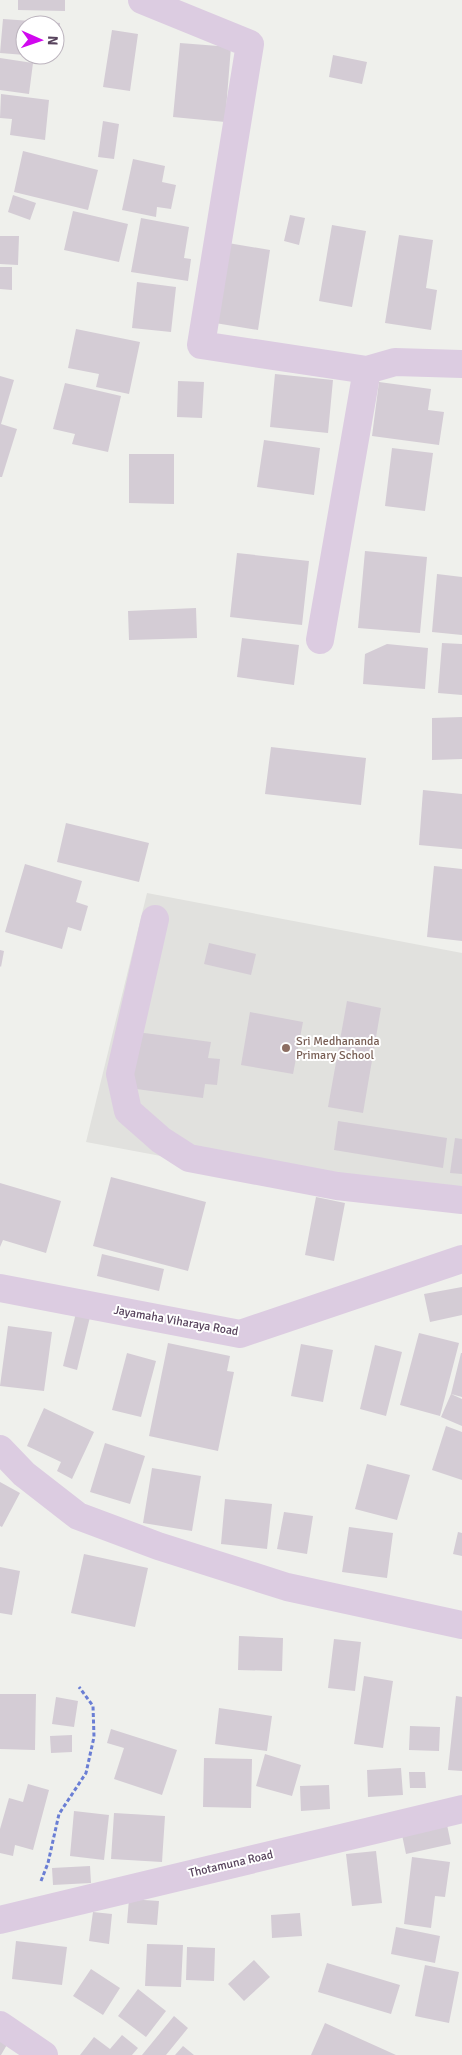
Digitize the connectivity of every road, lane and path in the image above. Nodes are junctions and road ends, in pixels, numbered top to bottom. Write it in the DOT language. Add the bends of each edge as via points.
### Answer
graph roads {
  1 [pos="142,0"];
  2 [pos="462,364"];
  3 [pos="367,370"];
  4 [pos="320,640"];
  5 [pos="155,919"];
  6 [pos="462,1200"];
  7 [pos="462,1259"];
  8 [pos="0,1288"];
  9 [pos="0,1449"];
  10 [pos="462,1625"];
  11 [pos="80,1687"];
  12 [pos="462,1809"];
  13 [pos="30,1912"];
  14 [pos="0,1920"];
  15 [pos="0,2025"];
  16 [pos="44,2055"];
  1 -- 3 [label="street" via="250,44 202,345"];
  2 -- 3 [label="street" via="395,362"];
  3 -- 4 [label="street"];
  5 -- 6 [label="street" via="120,1074 128,1111 161,1140 189,1158 337,1186"];
  7 -- 8 [label="street, Jayamaha Viharaya Road" via="240,1334"];
  9 -- 10 [label="street" via="24,1474 78,1516 158,1546 286,1587"];
  11 -- 13 [label="path" via="93,1706 94,1737 86,1773 59,1814 48,1863"];
  12 -- 13 [label="street, Thotamuna Road"];
  13 -- 14 [label="street, Thotamuna Road"];
  15 -- 16 [label="street"];
}
